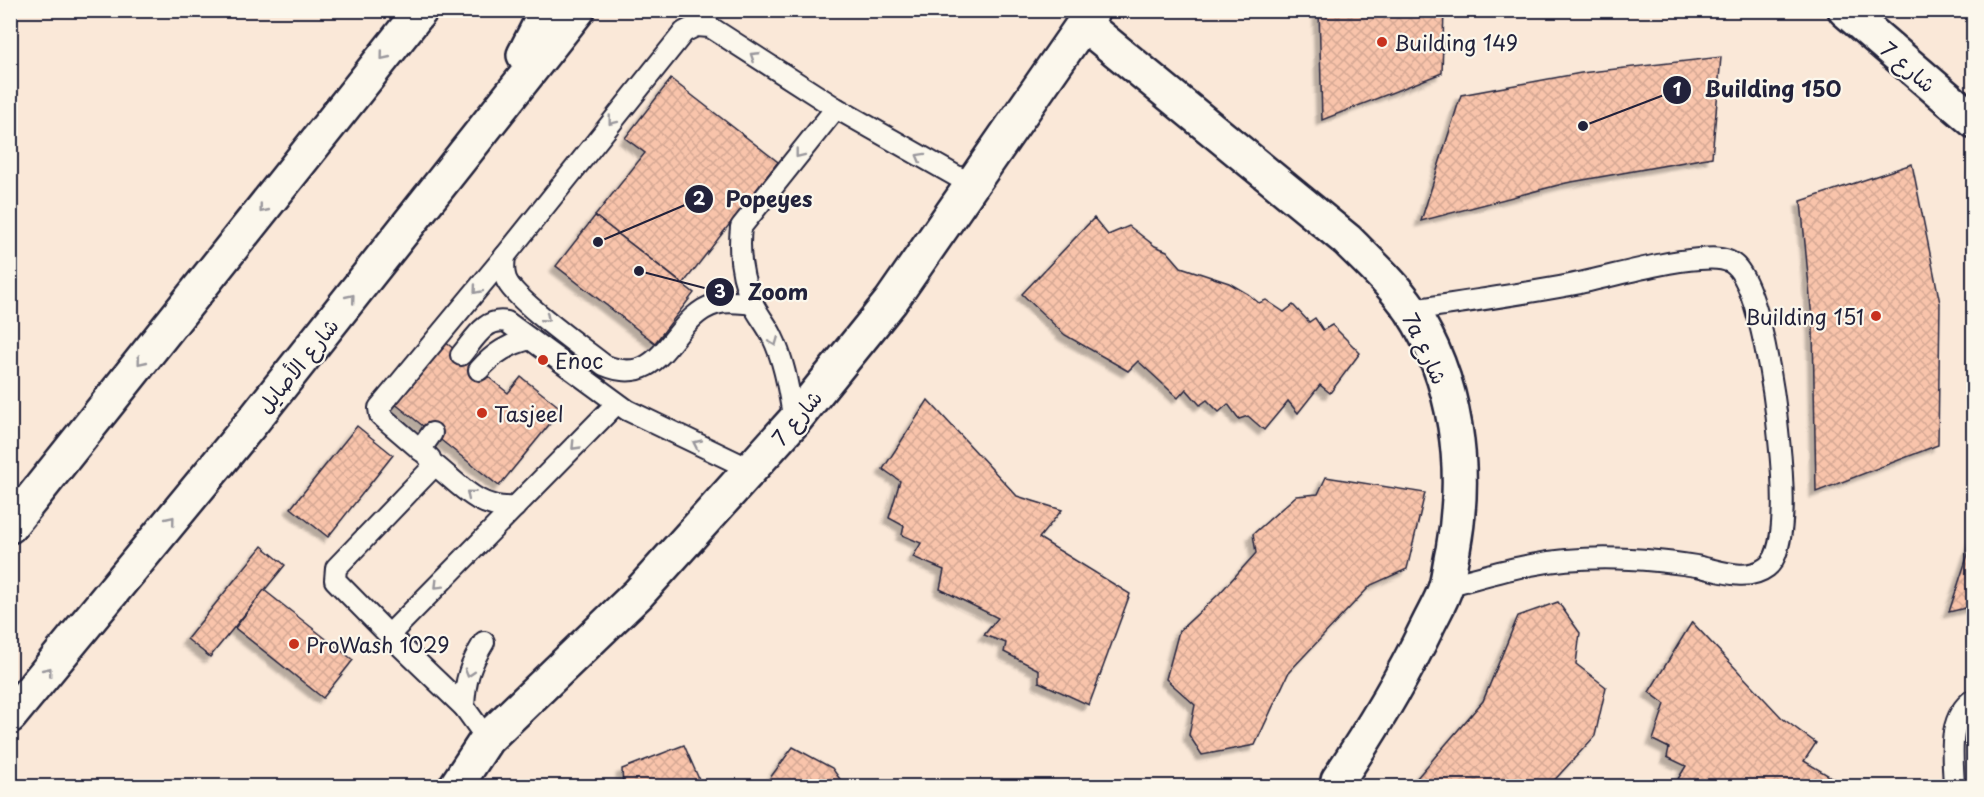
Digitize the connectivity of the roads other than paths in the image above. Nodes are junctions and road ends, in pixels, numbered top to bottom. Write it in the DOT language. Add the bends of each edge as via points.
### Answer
graph roads {
  1 [pos="421,10"];
  2 [pos="547,10"];
  3 [pos="578,10"];
  4 [pos="1845,10"];
  5 [pos="1089,18"];
  6 [pos="836,108"];
  7 [pos="491,121"];
  8 [pos="1974,121"];
  9 [pos="972,185"];
  10 [pos="505,256"];
  11 [pos="753,304"];
  12 [pos="1411,310"];
  13 [pos="530,339"];
  14 [pos="461,355"];
  15 [pos="479,370"];
  16 [pos="616,404"];
  17 [pos="794,421"];
  18 [pos="432,433"];
  19 [pos="426,457"];
  20 [pos="750,469"];
  21 [pos="515,507"];
  22 [pos="10,526"];
  23 [pos="1446,586"];
  24 [pos="388,635"];
  25 [pos="484,642"];
  26 [pos="1974,699"];
  27 [pos="464,707"];
  28 [pos="10,716"];
  29 [pos="487,739"];
  30 [pos="1331,784"];
  31 [pos="456,786"];
  32 [pos="1954,786"];
  1 -- 22 [label="street, one-way"];
  2 -- 7 [label="street"];
  3 -- 7 [label="street, شارع الأصايل"];
  4 -- 8 [label="street, شارع 7"];
  5 -- 9 [label="street, شارع 7"];
  5 -- 12 [label="street, 7a شارع" via="1347,240"];
  9 -- 6 [label="lane, one-way"];
  6 -- 10 [label="lane, one-way" via="710,27 689,28"];
  6 -- 11 [label="lane, one-way" via="741,227 741,264"];
  28 -- 7 [label="street, شارع الأصايل, one-way" via="249,426"];
  9 -- 17 [label="street, شارع 7" via="891,301"];
  10 -- 11 [label="lane, one-way" via="506,279 511,288 604,365 618,371 633,371 654,363 701,310 724,302"];
  10 -- 19 [label="lane, one-way" via="380,405 380,415 406,425"];
  11 -- 17 [label="lane, one-way" via="781,360"];
  12 -- 23 [label="street, 7a شارع" via="1436,358 1453,410 1460,464 1458,523"];
  12 -- 23 [label="lane" via="1570,285 1697,259 1719,259 1739,270 1750,290 1777,409 1782,532 1778,554 1767,567 1751,574 1734,574 1657,561 1567,560"];
  13 -- 14 [label="lane" via="507,322 497,320 488,323"];
  13 -- 15 [label="lane" via="501,350"];
  13 -- 16 [label="lane"];
  20 -- 16 [label="lane, one-way"];
  16 -- 21 [label="lane, one-way"];
  17 -- 20 [label="street, شارع 7"];
  18 -- 19 [label="lane"];
  21 -- 19 [label="lane, one-way" via="502,508 479,501"];
  19 -- 24 [label="lane" via="430,470 334,572 337,584"];
  20 -- 29 [label="street, شارع 7" via="638,594"];
  21 -- 24 [label="lane, one-way"];
  23 -- 30 [label="street, 7a شارع" via="1380,718"];
  24 -- 27 [label="lane"];
  25 -- 27 [label="lane, one-way" via="465,684"];
  26 -- 32 [label="lane" via="1957,718 1953,737"];
  27 -- 29 [label="lane"];
  29 -- 31 [label="street, شارع 7"];
}
